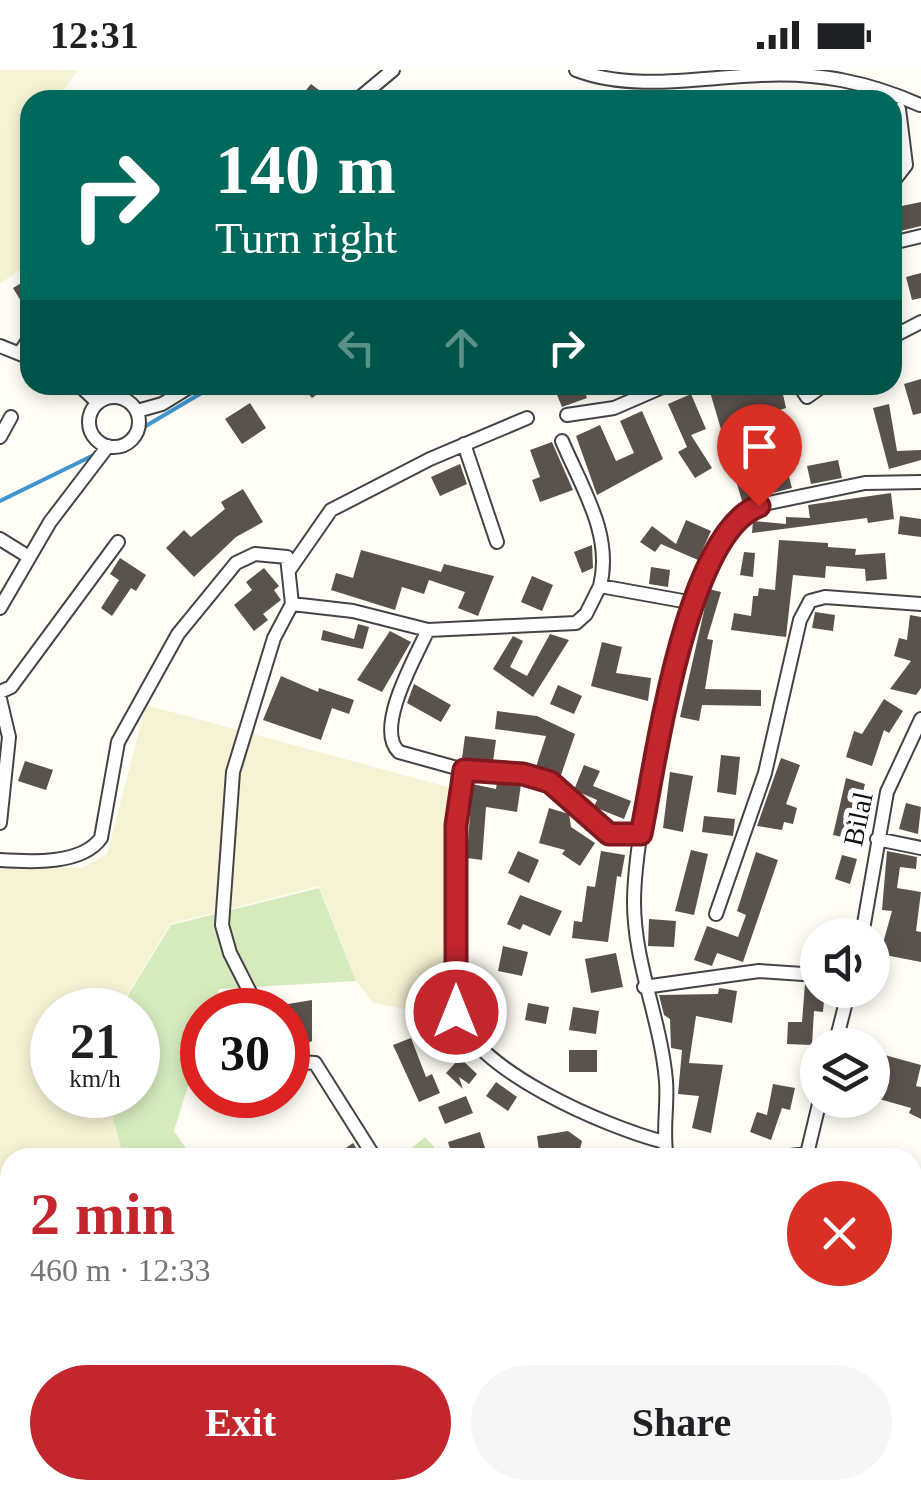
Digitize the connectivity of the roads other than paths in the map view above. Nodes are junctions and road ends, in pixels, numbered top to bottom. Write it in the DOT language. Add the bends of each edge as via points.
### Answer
graph roads {
  1 [pos="392,70"];
  2 [pos="576,70"];
  3 [pos="368,90"];
  4 [pos="885,90"];
  5 [pos="902,143"];
  6 [pos="902,170"];
  7 [pos="90,395"];
  8 [pos="177,395"];
  9 [pos="644,395"];
  10 [pos="98,403"];
  11 [pos="137,412"];
  12 [pos="567,415"];
  13 [pos="10,417"];
  14 [pos="528,418"];
  15 [pos="0,437"];
  16 [pos="562,441"];
  17 [pos="464,444"];
  18 [pos="108,446"];
  19 [pos="921,482"];
  20 [pos="0,539"];
  21 [pos="118,542"];
  22 [pos="497,542"];
  23 [pos="29,557"];
  24 [pos="290,569"];
  25 [pos="600,586"];
  26 [pos="694,602"];
  27 [pos="292,604"];
  28 [pos="921,604"];
  29 [pos="0,608"];
  30 [pos="428,630"];
  31 [pos="0,696"];
  32 [pos="921,719"];
  33 [pos="464,770"];
  34 [pos="0,823"];
  35 [pos="641,834"];
  36 [pos="877,839"];
  37 [pos="921,848"];
  38 [pos="0,860"];
  39 [pos="716,914"];
  40 [pos="865,918"];
  41 [pos="800,973"];
  42 [pos="644,986"];
  43 [pos="248,988"];
  44 [pos="310,1063"];
  45 [pos="816,1118"];
  46 [pos="664,1142"];
  47 [pos="369,1148"];
  48 [pos="665,1148"];
  49 [pos="808,1148"];
  1 -- 3 [label="street"];
  2 -- 4 [label="street" via="678,81 765,74 842,78"];
  5 -- 6 [label="street"];
  7 -- 10 [label="street"];
  8 -- 11 [label="street"];
  9 -- 12 [label="street" via="614,408"];
  10 -- 11 [label="street" via="124,399"];
  10 -- 18 [label="street" via="90,424"];
  11 -- 18 [label="street" via="134,438"];
  13 -- 15 [label="street"];
  14 -- 17 [label="street"];
  16 -- 25 [label="street" via="603,538"];
  17 -- 22 [label="street"];
  17 -- 24 [label="street" via="331,510"];
  18 -- 23 [label="street"];
  19 -- 26 [label="street" via="865,483 742,512 710,557"];
  20 -- 23 [label="street"];
  21 -- 31 [label="street"];
  23 -- 29 [label="street"];
  24 -- 27 [label="street"];
  24 -- 38 [label="street" via="287,557 274,552 236,563 178,634 118,742 95,846 73,857"];
  25 -- 26 [label="street"];
  25 -- 30 [label="street" via="576,623"];
  26 -- 35 [label="street"];
  27 -- 30 [label="street"];
  27 -- 43 [label="street" via="274,638 232,772 222,925"];
  28 -- 39 [label="street" via="825,597 810,602 800,620 765,774"];
  30 -- 33 [label="street" via="400,692 389,739 399,752"];
  31 -- 34 [label="street" via="9,765"];
  32 -- 36 [label="street, Bilal" via="888,792"];
  33 -- 35 [label="street" via="550,782 609,834"];
  33 -- 46 [label="street" via="456,825 456,1012 463,1032 508,1072 629,1133"];
  35 -- 42 [label="street" via="634,898"];
  36 -- 37 [label="street"];
  36 -- 40 [label="street, Bilal"];
  41 -- 42 [label="street" via="759,971"];
  42 -- 46 [label="street" via="666,1080"];
  44 -- 47 [label="street"];
  45 -- 49 [label="street"];
  46 -- 48 [label="street"];
}
